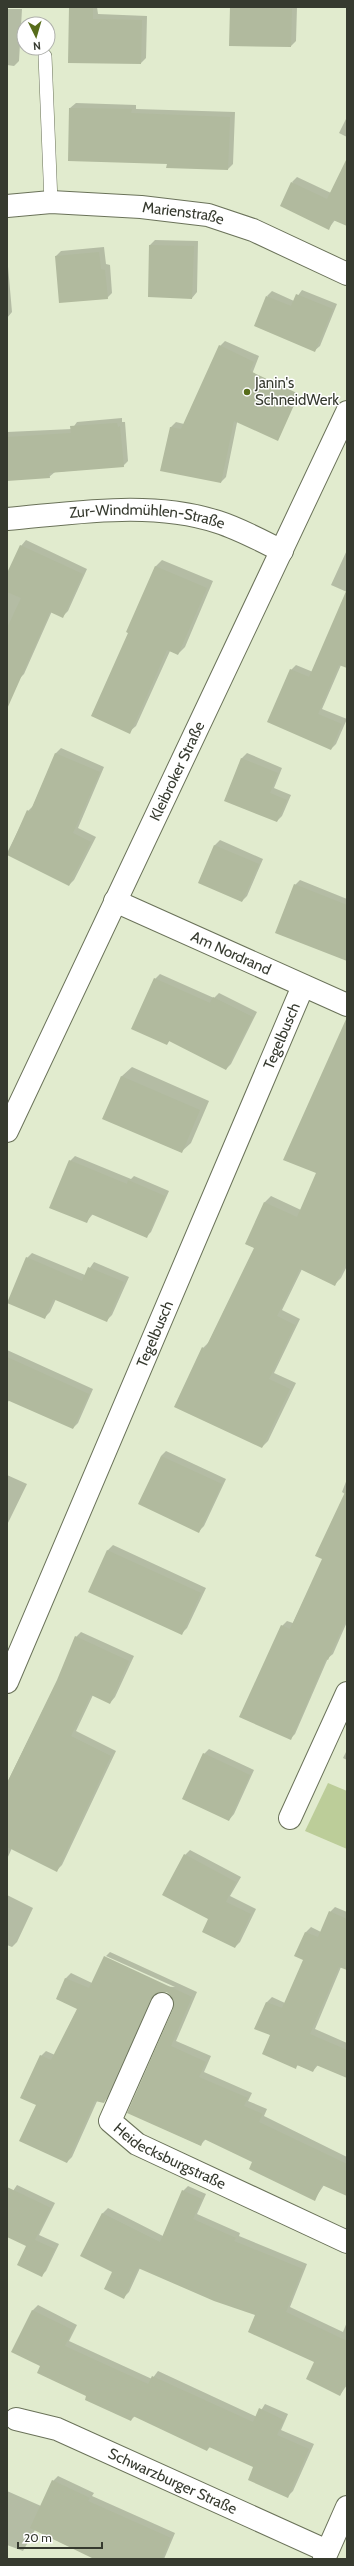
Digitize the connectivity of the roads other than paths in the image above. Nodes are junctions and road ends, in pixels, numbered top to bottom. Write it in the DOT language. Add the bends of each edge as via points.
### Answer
graph roads {
  1 [pos="44,56"];
  2 [pos="51,202"];
  3 [pos="7,206"];
  4 [pos="347,274"];
  5 [pos="347,412"];
  6 [pos="7,519"];
  7 [pos="282,551"];
  8 [pos="115,901"];
  9 [pos="303,986"];
  10 [pos="347,1005"];
  11 [pos="7,1131"];
  12 [pos="7,1682"];
  13 [pos="347,1693"];
  14 [pos="290,1818"];
  15 [pos="162,2004"];
  16 [pos="347,2242"];
  17 [pos="16,2419"];
  18 [pos="347,2507"];
  19 [pos="326,2555"];
  1 -- 2 [label="lane"];
  2 -- 3 [label="street, Marienstraße"];
  2 -- 4 [label="street, Marienstraße" via="141,207 208,215 253,230"];
  5 -- 7 [label="street, Kleibroker Straße"];
  6 -- 7 [label="street, Zur-Windmühlen-Straße" via="85,512 154,510 218,522"];
  7 -- 8 [label="street, Kleibroker Straße"];
  8 -- 9 [label="street, Am Nordrand"];
  8 -- 11 [label="street, Kleibroker Straße"];
  9 -- 10 [label="street, Am Nordrand"];
  9 -- 12 [label="street, Tegelbusch"];
  13 -- 14 [label="street"];
  15 -- 16 [label="street, Heidecksburgstraße" via="110,2121 137,2144"];
  17 -- 19 [label="street, Schwarzburger Straße" via="57,2429"];
  18 -- 19 [label="street"];
}
